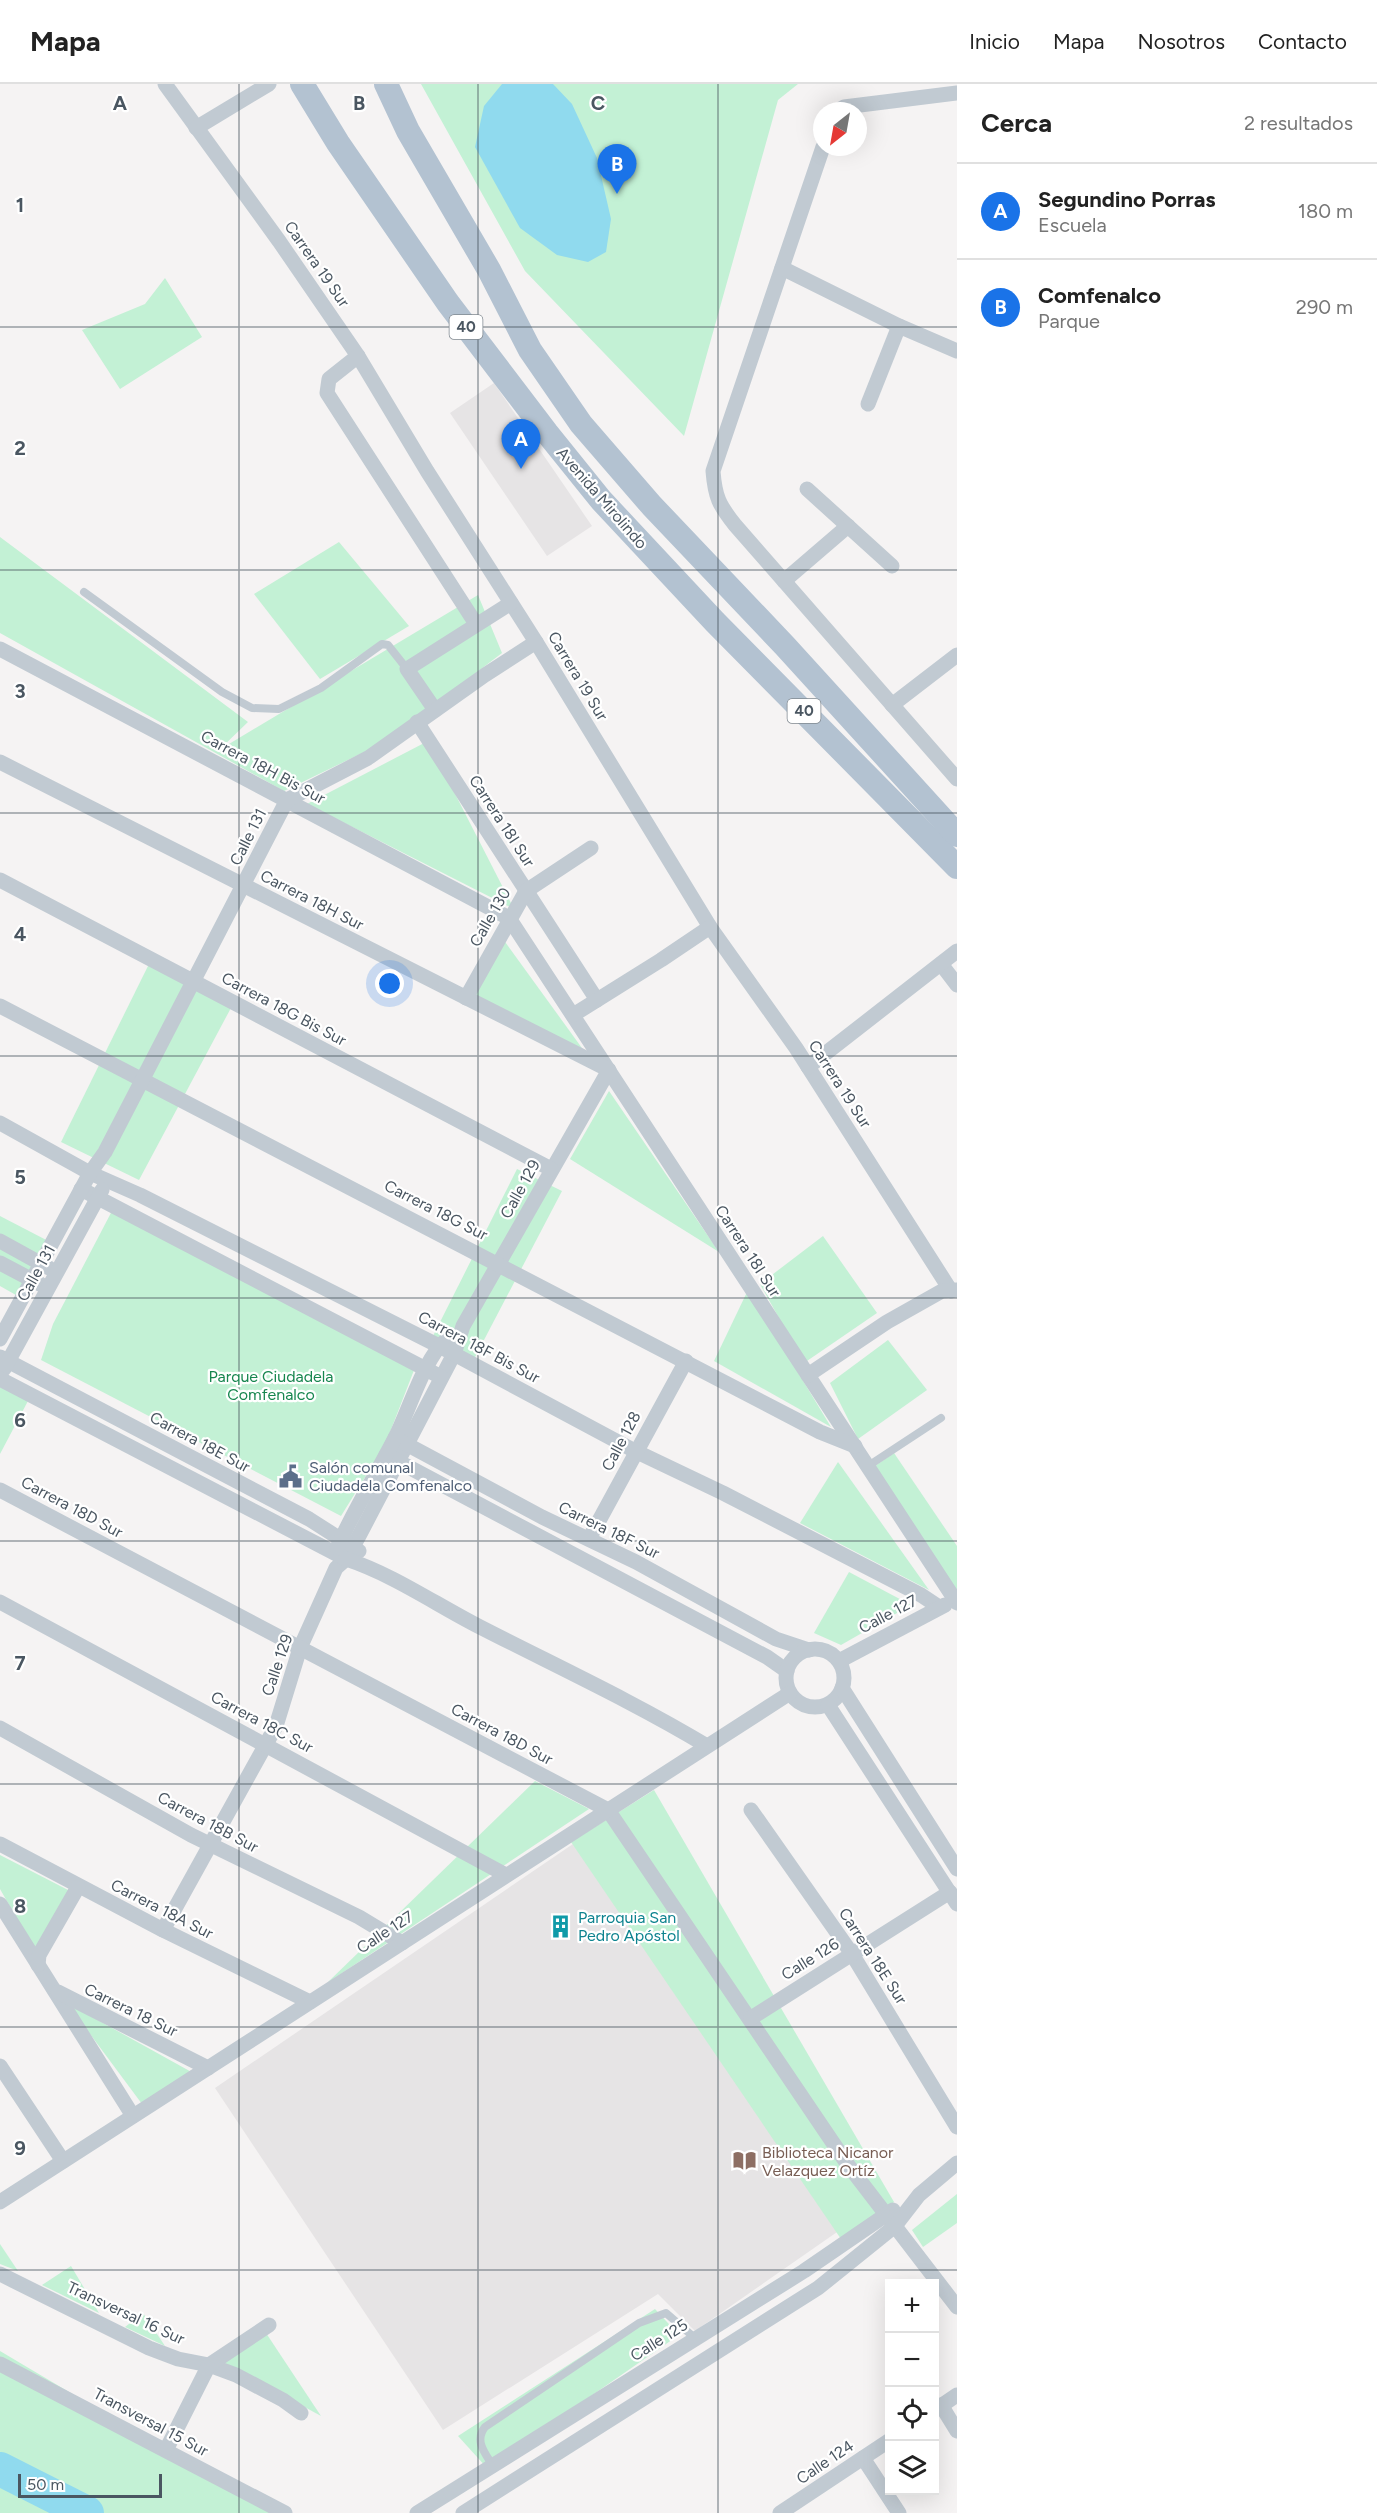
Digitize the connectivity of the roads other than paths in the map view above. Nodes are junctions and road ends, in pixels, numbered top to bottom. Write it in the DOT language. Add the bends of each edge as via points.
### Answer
graph roads {
  1 [pos="165,84"];
  2 [pos="269,84"];
  3 [pos="302,84"];
  4 [pos="386,84"];
  5 [pos="957,93"];
  6 [pos="867,104"];
  7 [pos="196,128"];
  8 [pos="820,156"];
  9 [pos="782,268"];
  10 [pos="899,326"];
  11 [pos="957,351"];
  12 [pos="358,356"];
  13 [pos="868,404"];
  14 [pos="807,489"];
  15 [pos="848,526"];
  16 [pos="892,566"];
  17 [pos="784,581"];
  18 [pos="84,592"];
  19 [pos="511,603"];
  20 [pos="476,624"];
  21 [pos="536,642"];
  22 [pos="0,649"];
  23 [pos="957,655"];
  24 [pos="407,669"];
  25 [pos="892,705"];
  26 [pos="435,710"];
  27 [pos="417,723"];
  28 [pos="0,762"];
  29 [pos="957,779"];
  30 [pos="287,800"];
  31 [pos="957,835"];
  32 [pos="591,848"];
  33 [pos="957,867"];
  34 [pos="0,880"];
  35 [pos="243,885"];
  36 [pos="526,891"];
  37 [pos="509,918"];
  38 [pos="710,927"];
  39 [pos="957,951"];
  40 [pos="941,964"];
  41 [pos="194,981"];
  42 [pos="957,985"];
  43 [pos="466,998"];
  44 [pos="597,1000"];
  45 [pos="0,1006"];
  46 [pos="573,1015"];
  47 [pos="808,1067"];
  48 [pos="609,1070"];
  49 [pos="142,1080"];
  50 [pos="0,1123"];
  51 [pos="105,1152"];
  52 [pos="551,1169"];
  53 [pos="90,1173"];
  54 [pos="107,1181"];
  55 [pos="81,1189"];
  56 [pos="99,1197"];
  57 [pos="0,1241"];
  58 [pos="0,1263"];
  59 [pos="41,1263"];
  60 [pos="499,1263"];
  61 [pos="57,1272"];
  62 [pos="32,1280"];
  63 [pos="48,1288"];
  64 [pos="954,1291"];
  65 [pos="463,1326"];
  66 [pos="0,1339"];
  67 [pos="439,1346"];
  68 [pos="454,1354"];
  69 [pos="4,1360"];
  70 [pos="686,1361"];
  71 [pos="427,1368"];
  72 [pos="808,1375"];
  73 [pos="0,1377"];
  74 [pos="441,1377"];
  75 [pos="940,1418"];
  76 [pos="402,1441"];
  77 [pos="855,1446"];
  78 [pos="635,1451"];
  79 [pos="392,1459"];
  80 [pos="868,1467"];
  81 [pos="0,1490"];
  82 [pos="589,1539"];
  83 [pos="342,1553"];
  84 [pos="956,1601"];
  85 [pos="0,1602"];
  86 [pos="939,1607"];
  87 [pos="300,1648"];
  88 [pos="809,1650"];
  89 [pos="839,1661"];
  90 [pos="787,1671"];
  91 [pos="842,1688"];
  92 [pos="790,1693"];
  93 [pos="828,1705"];
  94 [pos="0,1728"];
  95 [pos="266,1744"];
  96 [pos="707,1746"];
  97 [pos="608,1810"];
  98 [pos="751,1810"];
  99 [pos="0,1844"];
  100 [pos="210,1844"];
  101 [pos="639,1852"];
  102 [pos="957,1869"];
  103 [pos="507,1875"];
  104 [pos="78,1887"];
  105 [pos="953,1898"];
  106 [pos="0,1904"];
  107 [pos="163,1930"];
  108 [pos="402,1943"];
  109 [pos="852,1954"];
  110 [pos="42,1970"];
  111 [pos="310,2002"];
  112 [pos="751,2018"];
  113 [pos="0,2066"];
  114 [pos="207,2068"];
  115 [pos="133,2116"];
  116 [pos="957,2127"];
  117 [pos="63,2161"];
  118 [pos="957,2163"];
  119 [pos="848,2165"];
  120 [pos="1,2200"];
  121 [pos="890,2220"];
  122 [pos="0,2274"];
  123 [pos="957,2307"];
  124 [pos="268,2325"];
  125 [pos="696,2339"];
  126 [pos="0,2364"];
  127 [pos="209,2366"];
  128 [pos="957,2395"];
  129 [pos="939,2407"];
  130 [pos="939,2409"];
  131 [pos="301,2413"];
  132 [pos="957,2431"];
  133 [pos="888,2441"];
  134 [pos="166,2450"];
  135 [pos="863,2458"];
  136 [pos="492,2466"];
  137 [pos="285,2513"];
  138 [pos="417,2513"];
  139 [pos="463,2513"];
  140 [pos="780,2513"];
  141 [pos="899,2513"];
  1 -- 7 [label="street, Carrera 19 Sur"];
  2 -- 7 [label="street"];
  3 -- 33 [label="main road, Avenida Mirolindo / 40" via="448,303 601,500 715,622"];
  4 -- 31 [label="main road, Avenida Mirolindo / 40" via="408,131 489,270 530,350 581,424"];
  5 -- 6 [label="street"];
  7 -- 12 [label="street, Carrera 19 Sur"];
  8 -- 9 [label="street"];
  9 -- 10 [label="street"];
  9 -- 17 [label="street" via="713,471 719,505"];
  10 -- 11 [label="street"];
  10 -- 13 [label="street"];
  12 -- 19 [label="street, Carrera 19 Sur"];
  12 -- 20 [label="street" via="329,379 327,393"];
  14 -- 15 [label="street"];
  15 -- 16 [label="street"];
  15 -- 17 [label="street"];
  17 -- 25 [label="street"];
  18 -- 24 [label="lane" via="222,692 252,708 279,709 321,688 384,644"];
  19 -- 20 [label="street"];
  19 -- 21 [label="street, Carrera 19 Sur"];
  20 -- 24 [label="street"];
  21 -- 26 [label="street, Calle 131"];
  21 -- 38 [label="street, Carrera 19 Sur"];
  22 -- 30 [label="street, Carrera 18H Bis Sur"];
  23 -- 25 [label="street"];
  24 -- 26 [label="street"];
  25 -- 29 [label="street"];
  26 -- 27 [label="street, Calle 131"];
  27 -- 30 [label="street, Calle 131" via="368,758"];
  27 -- 36 [label="street, Carrera 18I Sur"];
  28 -- 35 [label="street, Carrera 18H Sur"];
  30 -- 35 [label="street, Calle 131"];
  30 -- 37 [label="street, Carrera 18H Bis Sur"];
  32 -- 36 [label="street, Calle 130"];
  34 -- 41 [label="street, Carrera 18G Bis Sur"];
  35 -- 41 [label="street, Calle 131"];
  35 -- 43 [label="street, Carrera 18H Sur"];
  36 -- 37 [label="street, Calle 130"];
  36 -- 44 [label="street, Carrera 18I Sur"];
  37 -- 43 [label="street, Calle 130"];
  37 -- 46 [label="street, Carrera 18I Sur"];
  38 -- 44 [label="street"];
  38 -- 47 [label="street, Carrera 19 Sur"];
  39 -- 40 [label="street"];
  40 -- 42 [label="street"];
  40 -- 47 [label="street"];
  41 -- 49 [label="street, Calle 131"];
  41 -- 52 [label="street, Carrera 18G Bis Sur"];
  43 -- 48 [label="street, Carrera 18H Sur"];
  44 -- 46 [label="street"];
  45 -- 49 [label="street, Carrera 18G Sur"];
  46 -- 48 [label="street, Carrera 18I Sur"];
  47 -- 64 [label="street, Carrera 19 Sur"];
  48 -- 52 [label="street, Calle 129"];
  48 -- 72 [label="street, Carrera 18I Sur"];
  49 -- 51 [label="street, Calle 131"];
  49 -- 60 [label="street, Carrera 18G Sur"];
  50 -- 53 [label="street, Carrera 18F Bis Sur"];
  51 -- 53 [label="street, Calle 131"];
  51 -- 54 [label="street"];
  52 -- 60 [label="street, Calle 129"];
  53 -- 54 [label="street, Carrera 18F Bis Sur"];
  53 -- 55 [label="street, Calle 131"];
  54 -- 56 [label="street, Calle 131"];
  54 -- 67 [label="street, Carrera 18F Bis Sur"];
  55 -- 56 [label="street"];
  55 -- 59 [label="street, Calle 131"];
  56 -- 61 [label="street, Calle 131"];
  56 -- 71 [label="street"];
  57 -- 59 [label="street"];
  58 -- 62 [label="street"];
  59 -- 61 [label="street"];
  59 -- 62 [label="street, Calle 131"];
  60 -- 65 [label="street, Calle 129"];
  60 -- 70 [label="street, Carrera 18G Sur"];
  61 -- 63 [label="street, Calle 131"];
  62 -- 63 [label="street"];
  62 -- 66 [label="street, Calle 131"];
  63 -- 69 [label="street, Calle 131"];
  64 -- 72 [label="street" via="942,1291 887,1322"];
  65 -- 67 [label="street, Calle 129"];
  65 -- 68 [label="street, Calle 129"];
  67 -- 68 [label="street, Carrera 18F Bis Sur"];
  67 -- 71 [label="street, Calle 129"];
  68 -- 74 [label="street, Calle 129"];
  68 -- 78 [label="street, Carrera 18F Bis Sur"];
  69 -- 73 [label="street, Calle 131"];
  69 -- 83 [label="street, Carrera 18E Sur" via="309,1519"];
  70 -- 77 [label="street, Carrera 18G Sur" via="834,1439"];
  70 -- 78 [label="street, Calle 128"];
  71 -- 74 [label="street"];
  71 -- 76 [label="street, Calle 129"];
  72 -- 77 [label="street, Carrera 18I Sur"];
  73 -- 83 [label="street, Carrera 18E Sur"];
  74 -- 76 [label="street, Calle 129"];
  75 -- 80 [label="lane"];
  76 -- 79 [label="street, Calle 129"];
  76 -- 82 [label="street, Carrera 18F Sur"];
  77 -- 80 [label="street, Carrera 18I Sur"];
  78 -- 82 [label="street, Calle 128"];
  78 -- 86 [label="street, Carrera 18F Bis Sur" via="890,1578"];
  79 -- 83 [label="street, Calle 129"];
  79 -- 90 [label="street"];
  80 -- 84 [label="street, Carrera 18I Sur"];
  81 -- 87 [label="street, Carrera 18D Sur"];
  82 -- 88 [label="street, Carrera 18F Sur" via="776,1639"];
  83 -- 87 [label="street, Calle 129"];
  83 -- 96 [label="street, Carrera 18E Sur" via="654,1714"];
  84 -- 86 [label="street, Calle 127"];
  85 -- 95 [label="street, Carrera 18C Sur"];
  86 -- 89 [label="street, Calle 127"];
  87 -- 95 [label="street, Calle 129" via="276,1726"];
  87 -- 97 [label="street, Carrera 18D Sur"];
  88 -- 89 [label="street" via="824,1651"];
  88 -- 90 [label="street" via="795,1658"];
  89 -- 91 [label="street" via="844,1678"];
  90 -- 92 [label="street"];
  91 -- 93 [label="street"];
  91 -- 102 [label="street"];
  92 -- 93 [label="street" via="802,1704"];
  92 -- 96 [label="street, Calle 127"];
  93 -- 105 [label="street"];
  94 -- 100 [label="street, Carrera 18B Sur"];
  95 -- 100 [label="street, Calle 129"];
  95 -- 103 [label="street, Carrera 18C Sur"];
  96 -- 97 [label="street, Calle 127"];
  97 -- 103 [label="street, Calle 127"];
  97 -- 119 [label="street, Carrera 18D Sur"];
  98 -- 109 [label="street, Carrera 18E Sur"];
  99 -- 104 [label="street, Carrera 18A Sur"];
  100 -- 107 [label="street, Calle 129"];
  100 -- 108 [label="street, Carrera 18B Sur" via="359,1917"];
  101 -- 112 [label="street, Carrera 18D Sur"];
  103 -- 108 [label="street, Calle 127"];
  104 -- 107 [label="street, Carrera 18A Sur"];
  104 -- 110 [label="street" via="39,1955"];
  105 -- 109 [label="street, Calle 126"];
  106 -- 110 [label="street, Carrera 18 Sur"];
  107 -- 111 [label="street, Carrera 18A Sur"];
  108 -- 111 [label="street, Calle 127"];
  109 -- 112 [label="street, Calle 126"];
  109 -- 116 [label="street, Carrera 18E Sur"];
  110 -- 114 [label="street, Carrera 18 Sur" via="60,1995"];
  110 -- 115 [label="street, Carrera 18 Sur"];
  111 -- 114 [label="street, Calle 127"];
  112 -- 119 [label="street, Carrera 18D Sur"];
  113 -- 117 [label="street"];
  114 -- 115 [label="street, Calle 127"];
  115 -- 117 [label="street, Calle 127"];
  117 -- 120 [label="street, Calle 127"];
  118 -- 121 [label="street, Calle 125"];
  119 -- 121 [label="street, Carrera 18D Sur"];
  121 -- 123 [label="street, Carrera 18D Sur"];
  121 -- 125 [label="street, Calle 125"];
  121 -- 139 [label="street, Calle 125" via="818,2288"];
  122 -- 127 [label="street, Transversal 16 Sur" via="149,2348"];
  124 -- 127 [label="street"];
  125 -- 136 [label="street, Calle 125"];
  125 -- 136 [label="lane" via="666,2313 639,2323 485,2427 480,2444"];
  126 -- 134 [label="street, Transversal 15 Sur"];
  127 -- 131 [label="street, Transversal 16 Sur" via="236,2375"];
  127 -- 134 [label="street"];
  128 -- 129 [label="street"];
  130 -- 132 [label="street"];
  133 -- 135 [label="street, Calle 124"];
  134 -- 137 [label="street, Transversal 15 Sur"];
  135 -- 140 [label="street, Calle 124"];
  135 -- 141 [label="street"];
  136 -- 138 [label="street, Calle 125"];
}
